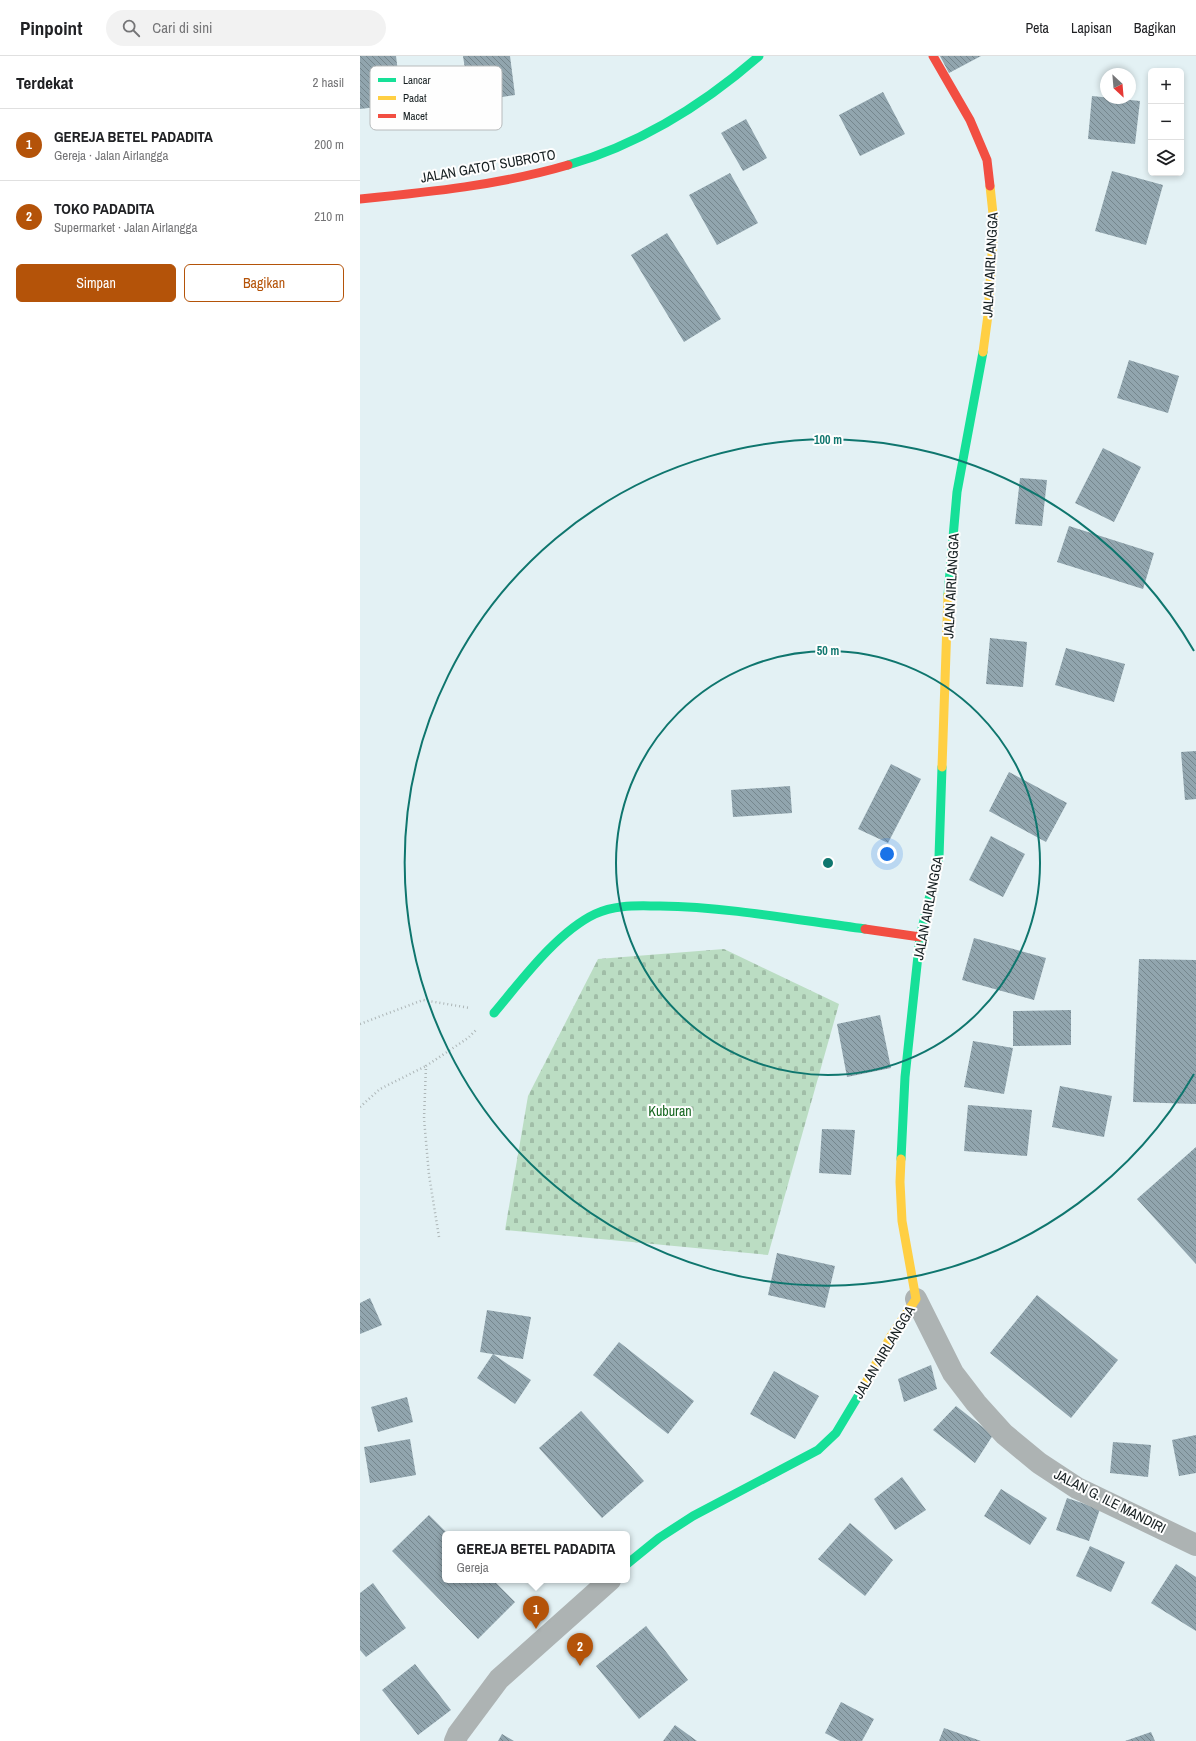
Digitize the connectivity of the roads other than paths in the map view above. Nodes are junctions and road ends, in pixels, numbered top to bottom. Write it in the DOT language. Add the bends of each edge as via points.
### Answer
graph roads {
  1 [pos="758,56"];
  2 [pos="933,56"];
  3 [pos="360,199"];
  4 [pos="920,937"];
  5 [pos="494,1013"];
  6 [pos="916,1300"];
  7 [pos="1196,1545"];
  8 [pos="630,1561"];
  9 [pos="607,1583"];
  10 [pos="455,1741"];
  1 -- 3 [label="main road, JALAN GATOT SUBROTO" via="740,74 689,112 634,141 590,159 495,182"];
  2 -- 4 [label="main road, JALAN AIRLANGGA" via="970,120 987,160 994,223 988,315 958,492 949,576 939,857"];
  4 -- 5 [label="main road" via="717,909 684,906 610,908 592,915 563,935"];
  4 -- 6 [label="main road, JALAN AIRLANGGA" via="905,1077 900,1182 902,1221"];
  6 -- 7 [label="street, JALAN G. ILE MANDIRI" via="953,1373 1004,1434 1039,1463 1077,1488"];
  6 -- 8 [label="main road, JALAN AIRLANGGA" via="897,1326 833,1437 796,1463 766,1476 689,1518 656,1539"];
  9 -- 10 [label="street" via="499,1679"];
}
